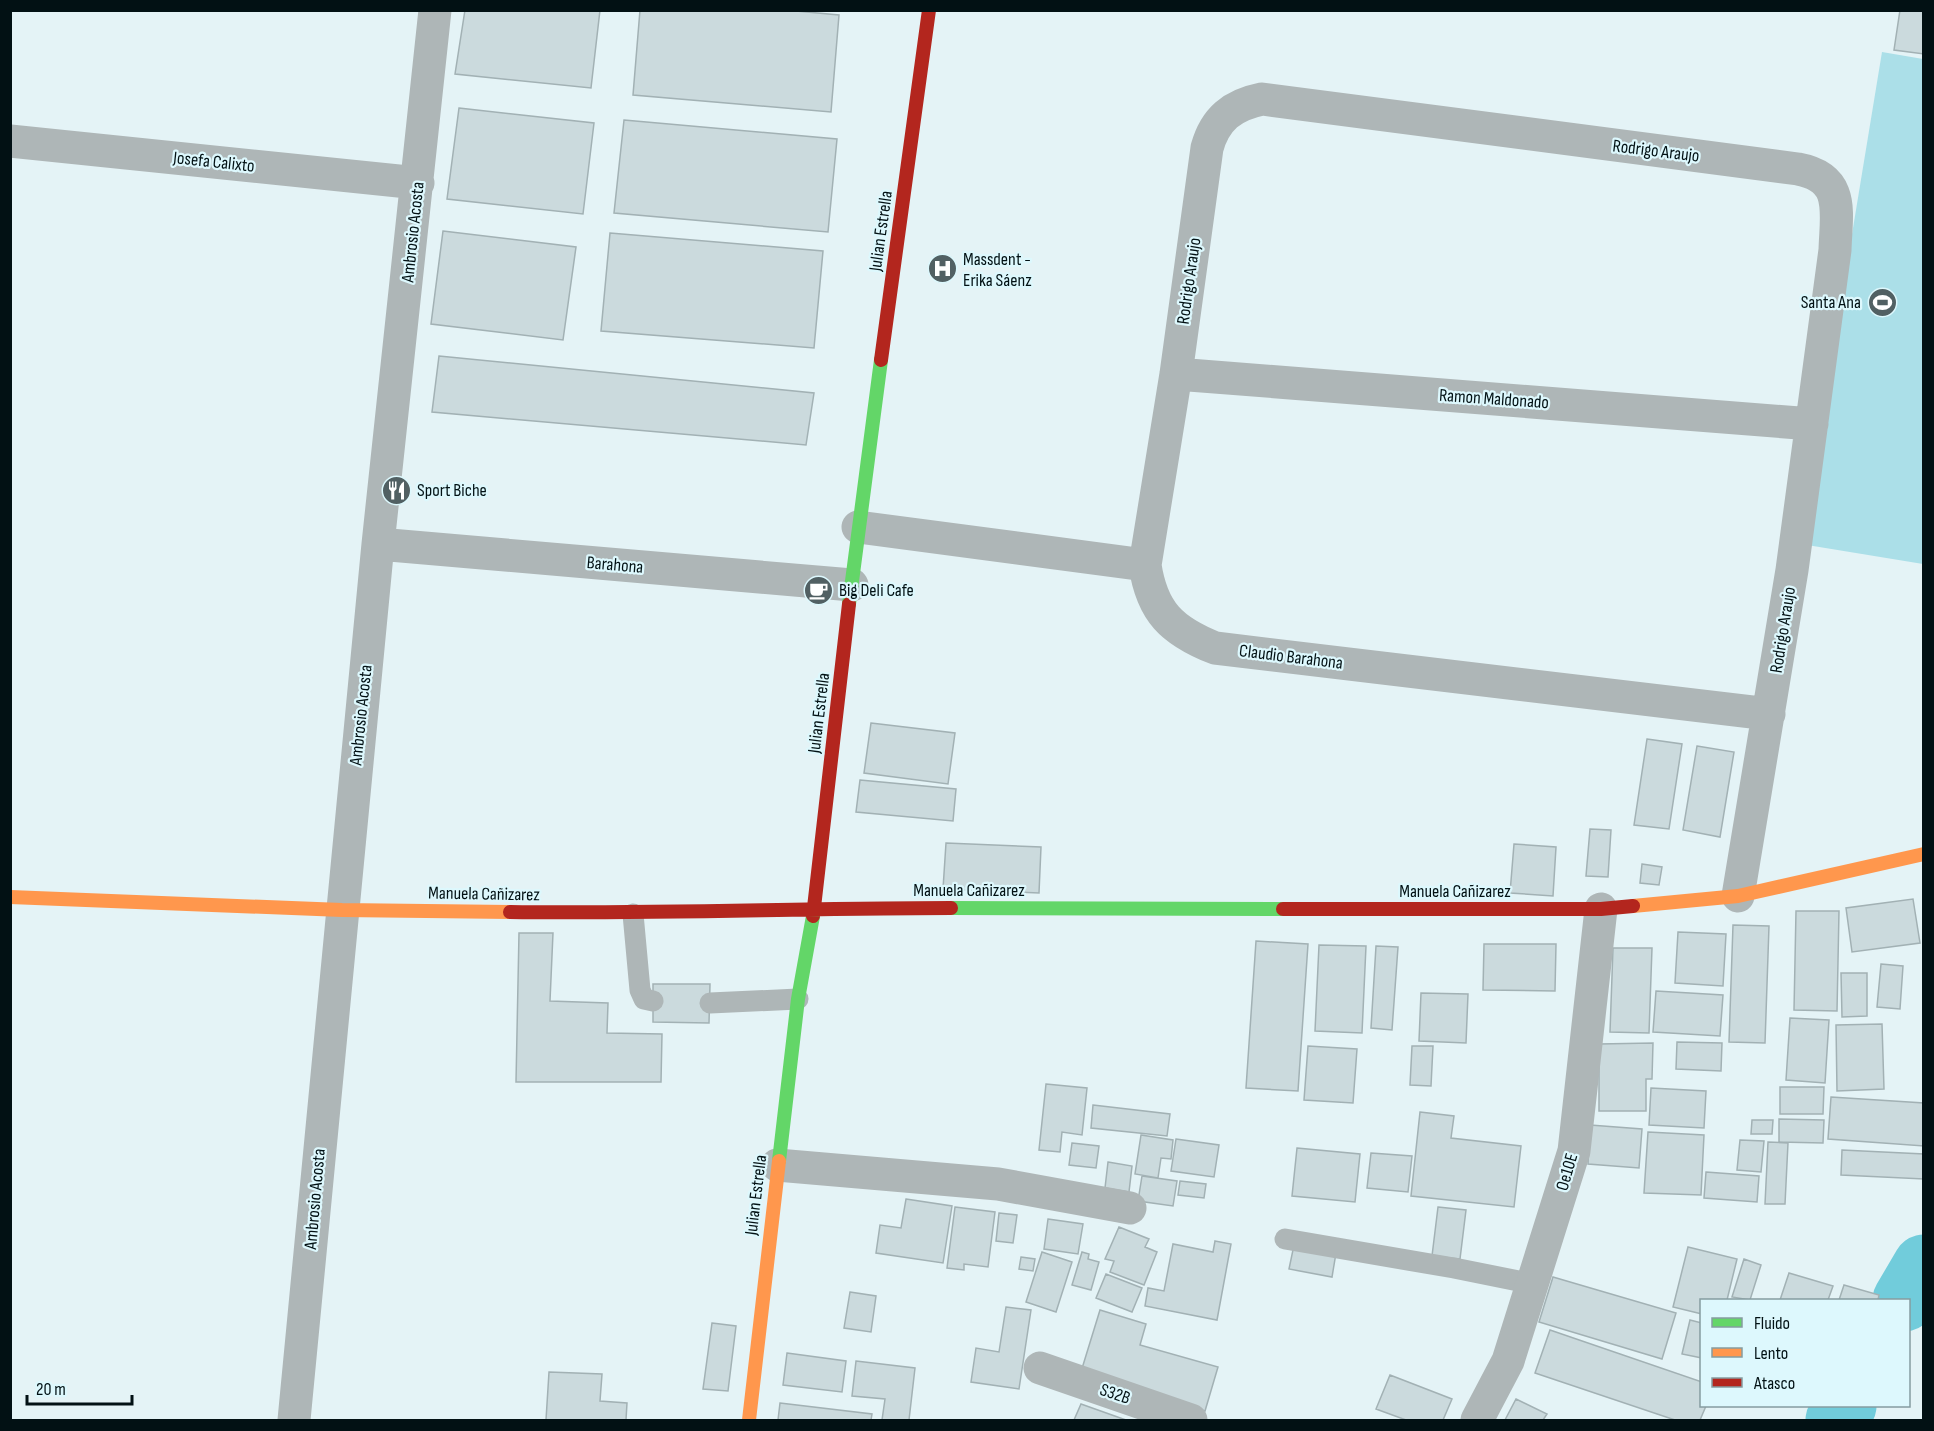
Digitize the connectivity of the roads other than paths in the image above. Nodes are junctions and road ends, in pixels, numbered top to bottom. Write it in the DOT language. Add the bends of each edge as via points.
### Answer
graph roads {
  1 [pos="435,10"];
  2 [pos="930,10"];
  3 [pos="10,141"];
  4 [pos="418,183"];
  5 [pos="1176,374"];
  6 [pos="1812,424"];
  7 [pos="858,527"];
  8 [pos="378,544"];
  9 [pos="1145,565"];
  10 [pos="852,585"];
  11 [pos="1769,714"];
  12 [pos="1923,854"];
  13 [pos="1738,896"];
  14 [pos="10,897"];
  15 [pos="814,908"];
  16 [pos="1600,909"];
  17 [pos="342,910"];
  18 [pos="633,914"];
  19 [pos="798,999"];
  20 [pos="653,1001"];
  21 [pos="710,1002"];
  22 [pos="777,1165"];
  23 [pos="1130,1208"];
  24 [pos="1285,1239"];
  25 [pos="1533,1284"];
  26 [pos="1040,1368"];
  27 [pos="294,1420"];
  28 [pos="748,1420"];
  29 [pos="1191,1420"];
  30 [pos="1477,1420"];
  1 -- 4 [label="street, Ambrosio Acosta"];
  2 -- 7 [label="street, Julian Estrella"];
  3 -- 4 [label="street, Josefa Calixto"];
  4 -- 8 [label="street, Ambrosio Acosta"];
  5 -- 6 [label="street, Ramon Maldonado"];
  5 -- 6 [label="street, Rodrigo Araujo" via="1211,133 1232,109 1262,99 1798,170 1821,177 1830,185 1838,208"];
  5 -- 9 [label="street, Rodrigo Araujo"];
  6 -- 11 [label="street, Rodrigo Araujo"];
  7 -- 9 [label="street"];
  7 -- 10 [label="street, Julian Estrella"];
  8 -- 10 [label="street, Barahona"];
  8 -- 17 [label="street, Ambrosio Acosta"];
  9 -- 11 [label="street, Claudio Barahona" via="1149,589 1162,613 1188,637 1215,648"];
  10 -- 15 [label="street, Julian Estrella"];
  11 -- 13 [label="street, Rodrigo Araujo"];
  12 -- 13 [label="street, Manuela Cañizarez"];
  13 -- 16 [label="street, Manuela Cañizarez"];
  14 -- 17 [label="street, Manuela Cañizarez"];
  15 -- 16 [label="street, Manuela Cañizarez"];
  15 -- 18 [label="street, Manuela Cañizarez"];
  15 -- 19 [label="street, Julian Estrella"];
  16 -- 25 [label="street, Oe10E" via="1574,1151"];
  17 -- 18 [label="street, Manuela Cañizarez"];
  17 -- 27 [label="street, Ambrosio Acosta"];
  18 -- 20 [label="lane" via="640,990 644,999"];
  19 -- 21 [label="lane"];
  19 -- 22 [label="street, Julian Estrella"];
  22 -- 23 [label="street" via="998,1184"];
  22 -- 28 [label="street, Julian Estrella"];
  24 -- 25 [label="lane"];
  25 -- 30 [label="street, Oe10E" via="1508,1360"];
  26 -- 29 [label="street, S32B"];
}
